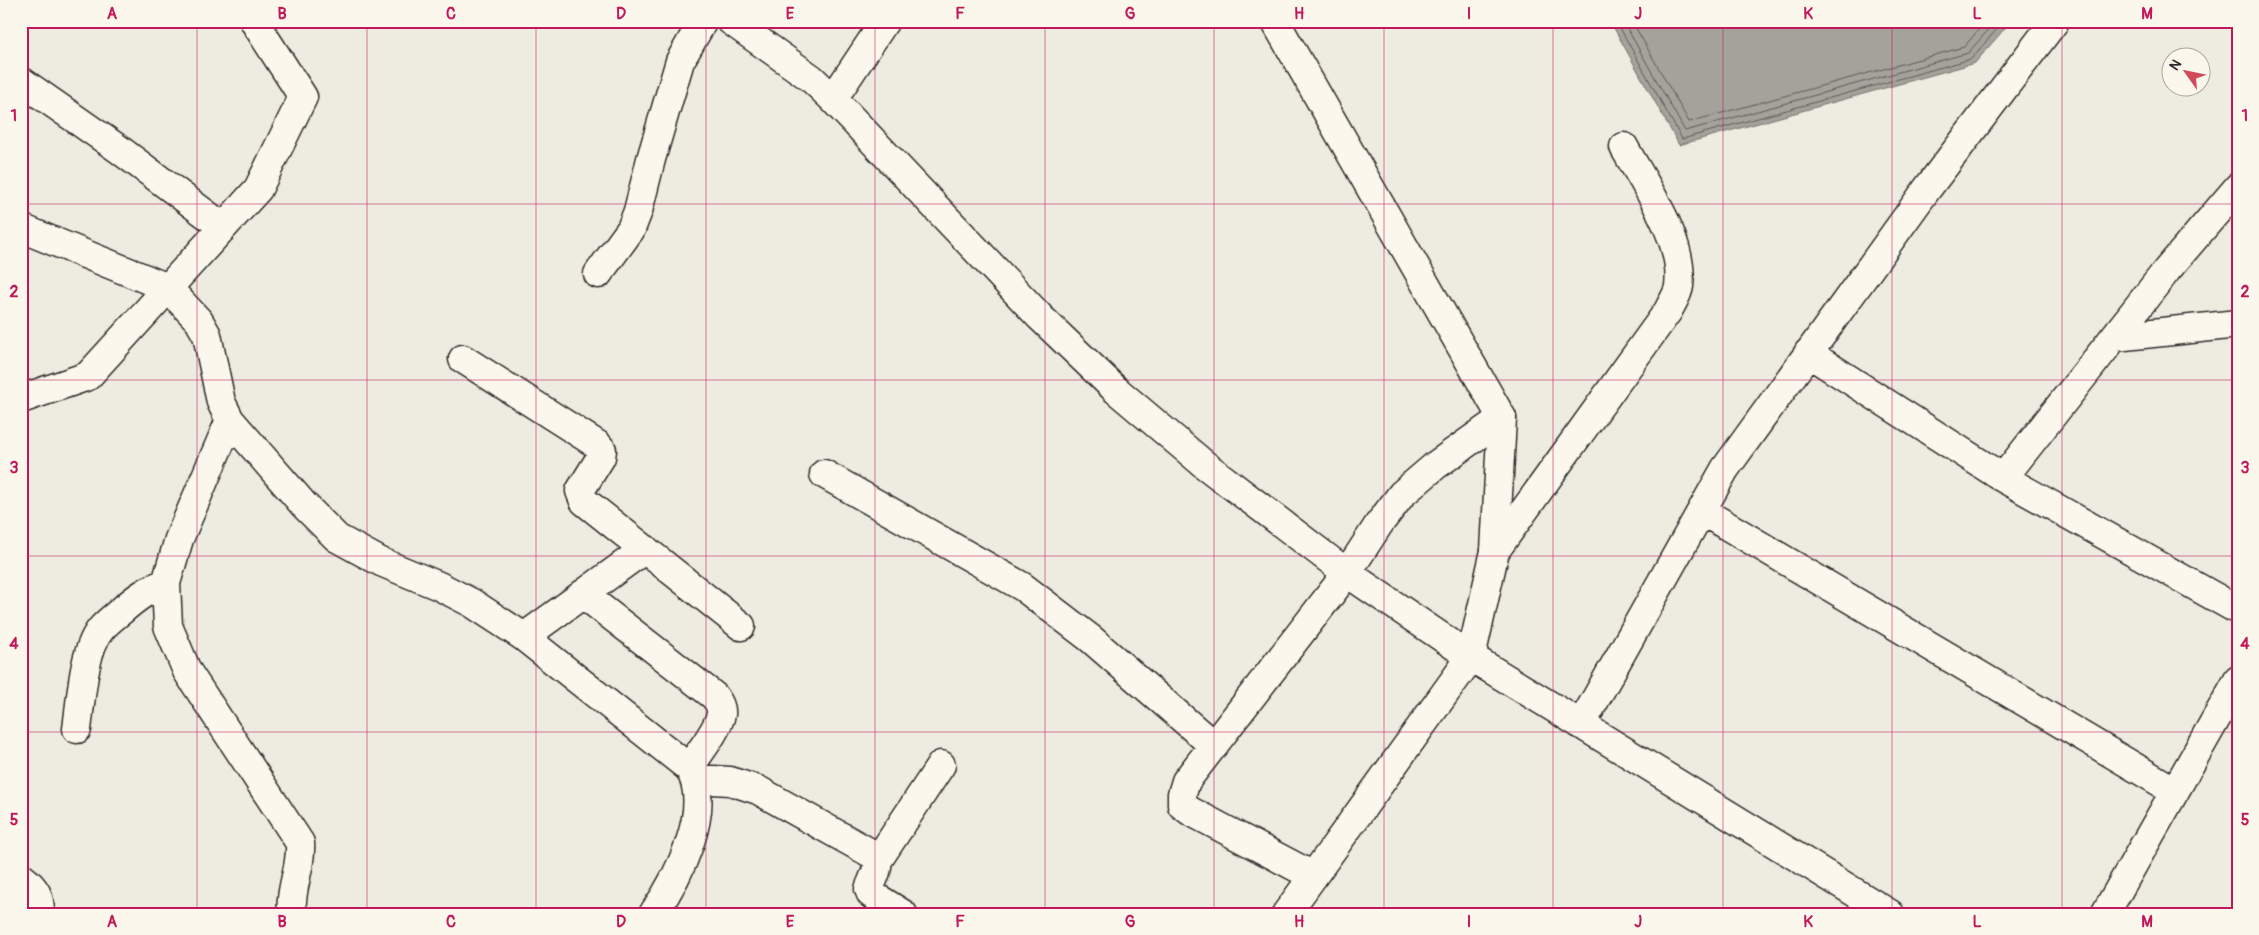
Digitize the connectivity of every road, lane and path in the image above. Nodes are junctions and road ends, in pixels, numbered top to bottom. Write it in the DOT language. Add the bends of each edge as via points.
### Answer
graph roads {
  1 [pos="254,21"];
  2 [pos="703,21"];
  3 [pos="731,21"];
  4 [pos="886,21"];
  5 [pos="1275,21"];
  6 [pos="2055,21"];
  7 [pos="21,81"];
  8 [pos="833,98"];
  9 [pos="1624,147"];
  10 [pos="2238,187"];
  11 [pos="224,227"];
  12 [pos="21,228"];
  13 [pos="598,274"];
  14 [pos="168,288"];
  15 [pos="2238,324"];
  16 [pos="2115,337"];
  17 [pos="1808,353"];
  18 [pos="463,359"];
  19 [pos="21,399"];
  20 [pos="1502,418"];
  21 [pos="230,420"];
  22 [pos="824,474"];
  23 [pos="2003,478"];
  24 [pos="1702,511"];
  25 [pos="645,550"];
  26 [pos="1495,551"];
  27 [pos="1347,573"];
  28 [pos="166,583"];
  29 [pos="583,594"];
  30 [pos="2238,610"];
  31 [pos="741,626"];
  32 [pos="524,637"];
  33 [pos="1471,657"];
  34 [pos="2238,680"];
  35 [pos="1581,725"];
  36 [pos="77,729"];
  37 [pos="1214,746"];
  38 [pos="941,765"];
  39 [pos="692,773"];
  40 [pos="2174,791"];
  41 [pos="878,860"];
  42 [pos="1313,876"];
  43 [pos="21,877"];
  44 [pos="1858,906"];
  45 [pos="40,914"];
  46 [pos="292,914"];
  47 [pos="653,914"];
  48 [pos="902,914"];
  49 [pos="1286,914"];
  50 [pos="1890,914"];
  51 [pos="2105,914"];
  1 -- 11 [label="street" via="303,97 258,189"];
  2 -- 13 [label="street" via="680,61 631,229"];
  3 -- 8 [label="street" via="811,78"];
  4 -- 8 [label="street"];
  5 -- 20 [label="street"];
  6 -- 17 [label="street"];
  7 -- 11 [label="street"];
  8 -- 27 [label="street" via="1040,317 1116,390 1205,465"];
  9 -- 26 [label="street" via="1673,238 1680,260 1679,288 1668,311"];
  10 -- 16 [label="street"];
  11 -- 14 [label="street"];
  12 -- 14 [label="street"];
  14 -- 19 [label="street" via="88,376"];
  14 -- 21 [label="street" via="204,327 221,402"];
  15 -- 16 [label="street"];
  16 -- 23 [label="street"];
  17 -- 23 [label="street"];
  17 -- 24 [label="street" via="1725,469"];
  18 -- 25 [label="street" via="598,445 602,450 601,458 580,491 581,498"];
  20 -- 26 [label="street"];
  20 -- 27 [label="street" via="1436,465 1402,494"];
  21 -- 28 [label="street" via="179,539"];
  21 -- 32 [label="street" via="304,506 337,538 381,562 448,590"];
  22 -- 37 [label="street" via="1023,587 1091,639"];
  23 -- 30 [label="street"];
  24 -- 35 [label="street"];
  24 -- 40 [label="street"];
  25 -- 29 [label="street"];
  25 -- 31 [label="street"];
  26 -- 33 [label="street"];
  27 -- 33 [label="street"];
  27 -- 37 [label="street"];
  28 -- 36 [label="street" via="135,598 101,629 88,659"];
  28 -- 46 [label="street" via="168,626 187,671 300,842 301,855 291,900"];
  29 -- 32 [label="street"];
  29 -- 39 [label="street" via="720,704 722,712 718,722"];
  32 -- 39 [label="street"];
  33 -- 35 [label="street"];
  33 -- 42 [label="street"];
  34 -- 40 [label="street"];
  35 -- 44 [label="street"];
  37 -- 42 [label="street" via="1186,781 1182,805"];
  38 -- 41 [label="street"];
  39 -- 41 [label="street" via="758,790"];
  39 -- 47 [label="street" via="698,807 685,855 671,888"];
  40 -- 51 [label="street"];
  41 -- 48 [label="street" via="869,889 871,894"];
  42 -- 49 [label="street"];
  43 -- 45 [label="street" via="33,886 40,898"];
  44 -- 50 [label="street"];
}
